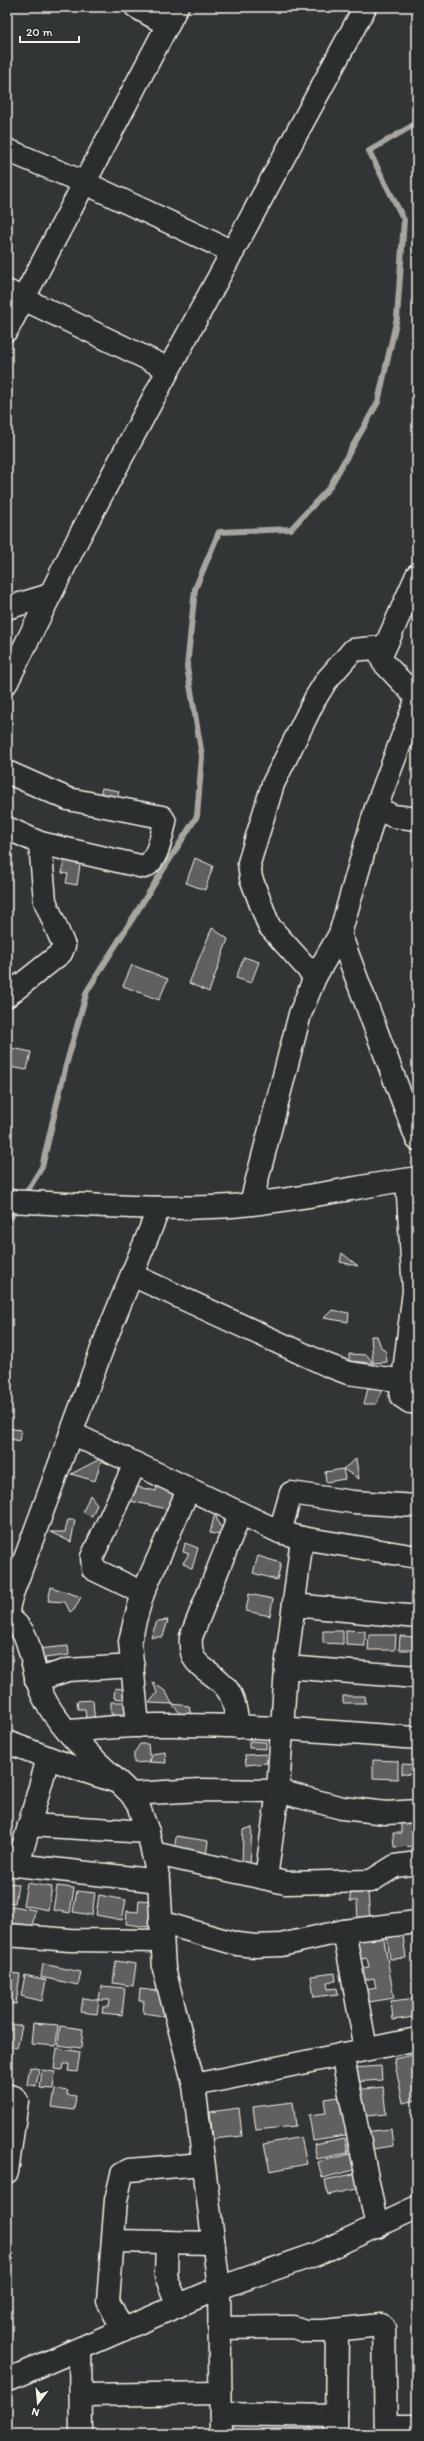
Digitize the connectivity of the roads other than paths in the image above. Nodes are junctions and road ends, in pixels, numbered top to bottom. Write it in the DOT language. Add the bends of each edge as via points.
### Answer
graph roads {
  1 [pos="136,7"];
  2 [pos="365,7"];
  3 [pos="172,16"];
  4 [pos="7,150"];
  5 [pos="83,182"];
  6 [pos="233,252"];
  7 [pos="15,295"];
  8 [pos="7,330"];
  9 [pos="168,369"];
  10 [pos="417,574"];
  11 [pos="50,595"];
  12 [pos="7,608"];
  13 [pos="384,647"];
  14 [pos="7,682"];
  15 [pos="417,698"];
  16 [pos="7,772"];
  17 [pos="376,808"];
  18 [pos="417,819"];
  19 [pos="7,828"];
  20 [pos="40,843"];
  21 [pos="340,934"];
  22 [pos="315,977"];
  23 [pos="7,996"];
  24 [pos="417,1138"];
  25 [pos="412,1179"];
  26 [pos="7,1201"];
  27 [pos="251,1203"];
  28 [pos="159,1208"];
  29 [pos="132,1275"];
  30 [pos="415,1291"];
  31 [pos="413,1345"];
  32 [pos="404,1381"];
  33 [pos="417,1402"];
  34 [pos="71,1433"];
  35 [pos="135,1464"];
  36 [pos="188,1490"];
  37 [pos="417,1506"];
  38 [pos="240,1514"];
  39 [pos="280,1532"];
  40 [pos="302,1538"];
  41 [pos="417,1557"];
  42 [pos="143,1593"];
  43 [pos="294,1605"];
  44 [pos="417,1617"];
  45 [pos="9,1620"];
  46 [pos="133,1666"];
  47 [pos="286,1667"];
  48 [pos="417,1677"];
  49 [pos="36,1680"];
  50 [pos="138,1726"];
  51 [pos="238,1727"];
  52 [pos="282,1728"];
  53 [pos="67,1731"];
  54 [pos="417,1738"];
  55 [pos="7,1742"];
  56 [pos="48,1758"];
  57 [pos="125,1788"];
  58 [pos="278,1791"];
  59 [pos="417,1811"];
  60 [pos="29,1825"];
  61 [pos="148,1832"];
  62 [pos="153,1853"];
  63 [pos="417,1863"];
  64 [pos="13,1864"];
  65 [pos="266,1878"];
  66 [pos="159,1881"];
  67 [pos="416,1927"];
  68 [pos="161,1931"];
  69 [pos="344,1931"];
  70 [pos="7,1935"];
  71 [pos="417,2039"];
  72 [pos="366,2049"];
  73 [pos="342,2054"];
  74 [pos="194,2085"];
  75 [pos="7,2095"];
  76 [pos="8,2162"];
  77 [pos="202,2164"];
  78 [pos="417,2207"];
  79 [pos="377,2227"];
  80 [pos="113,2241"];
  81 [pos="167,2242"];
  82 [pos="213,2243"];
  83 [pos="219,2288"];
  84 [pos="178,2306"];
  85 [pos="219,2328"];
  86 [pos="123,2330"];
  87 [pos="336,2330"];
  88 [pos="80,2349"];
  89 [pos="7,2380"];
  90 [pos="220,2393"];
  91 [pos="82,2395"];
  92 [pos="221,2424"];
  93 [pos="336,2425"];
  94 [pos="417,2426"];
  95 [pos="386,2430"];
  96 [pos="81,2434"];
  1 -- 3 [label="street"];
  2 -- 6 [label="street"];
  3 -- 5 [label="street"];
  4 -- 5 [label="street"];
  5 -- 6 [label="street"];
  5 -- 7 [label="street"];
  6 -- 9 [label="street"];
  7 -- 8 [label="street"];
  7 -- 9 [label="street"];
  9 -- 11 [label="street"];
  10 -- 13 [label="street"];
  11 -- 12 [label="street"];
  11 -- 14 [label="street"];
  13 -- 15 [label="street" via="383,662"];
  13 -- 22 [label="street" via="353,650 326,680 273,784 248,863 250,878 269,926"];
  15 -- 17 [label="street"];
  16 -- 20 [label="street" via="68,799 162,817 165,822 157,849 149,865 144,867"];
  17 -- 18 [label="street" via="394,816"];
  17 -- 21 [label="street"];
  19 -- 20 [label="street"];
  20 -- 23 [label="street" via="45,901 64,946 61,953"];
  21 -- 22 [label="street"];
  21 -- 24 [label="street"];
  22 -- 27 [label="street" via="300,1014"];
  25 -- 27 [label="street"];
  25 -- 30 [label="street"];
  26 -- 28 [label="street"];
  27 -- 28 [label="street"];
  28 -- 29 [label="street"];
  29 -- 32 [label="street" via="327,1365 348,1372"];
  29 -- 34 [label="street"];
  30 -- 31 [label="street"];
  31 -- 32 [label="street"];
  32 -- 33 [label="street" via="401,1396 410,1402"];
  34 -- 35 [label="street"];
  34 -- 45 [label="street" via="12,1594"];
  35 -- 36 [label="street"];
  35 -- 42 [label="street" via="91,1563 93,1569"];
  36 -- 38 [label="street"];
  36 -- 42 [label="street"];
  37 -- 39 [label="street" via="353,1502 291,1493"];
  38 -- 39 [label="street"];
  38 -- 51 [label="street" via="192,1637 190,1651 194,1661 227,1688 233,1699"];
  39 -- 40 [label="street"];
  40 -- 41 [label="street"];
  40 -- 43 [label="street"];
  42 -- 46 [label="street" via="130,1642"];
  43 -- 44 [label="street"];
  43 -- 47 [label="street"];
  45 -- 49 [label="street" via="25,1635"];
  46 -- 49 [label="street" via="68,1670"];
  46 -- 50 [label="street"];
  47 -- 48 [label="street"];
  47 -- 52 [label="street"];
  49 -- 53 [label="street" via="54,1716"];
  50 -- 51 [label="street"];
  50 -- 53 [label="street"];
  51 -- 52 [label="street"];
  52 -- 54 [label="street"];
  52 -- 58 [label="street"];
  53 -- 57 [label="street"];
  55 -- 56 [label="street"];
  56 -- 57 [label="street"];
  56 -- 60 [label="street"];
  57 -- 58 [label="street"];
  57 -- 61 [label="street" via="138,1805"];
  58 -- 59 [label="street" via="342,1808 386,1812"];
  58 -- 65 [label="street"];
  60 -- 61 [label="street"];
  60 -- 64 [label="street"];
  61 -- 62 [label="street"];
  62 -- 65 [label="street"];
  62 -- 66 [label="street"];
  63 -- 65 [label="street" via="395,1866 371,1881 286,1883"];
  64 -- 66 [label="street"];
  66 -- 68 [label="street"];
  67 -- 69 [label="street"];
  68 -- 69 [label="street" via="255,1946 280,1944"];
  68 -- 70 [label="street" via="70,1940"];
  68 -- 74 [label="street" via="164,1969"];
  69 -- 72 [label="street"];
  71 -- 72 [label="street"];
  72 -- 73 [label="street"];
  73 -- 74 [label="street"];
  73 -- 79 [label="street"];
  74 -- 77 [label="street"];
  75 -- 76 [label="street" via="17,2101"];
  77 -- 80 [label="street" via="129,2170 122,2174 116,2200"];
  77 -- 82 [label="street"];
  78 -- 79 [label="street"];
  79 -- 83 [label="street" via="317,2254"];
  80 -- 81 [label="street"];
  80 -- 86 [label="street" via="108,2302"];
  81 -- 82 [label="street"];
  81 -- 84 [label="street" via="166,2276"];
  82 -- 83 [label="street"];
  83 -- 84 [label="street"];
  83 -- 85 [label="street"];
  84 -- 86 [label="street"];
  85 -- 87 [label="street" via="293,2327 305,2331"];
  85 -- 90 [label="street"];
  86 -- 88 [label="street"];
  87 -- 93 [label="street"];
  87 -- 95 [label="street" via="378,2324 384,2328"];
  88 -- 89 [label="street"];
  88 -- 91 [label="street"];
  90 -- 91 [label="street"];
  90 -- 92 [label="street"];
  91 -- 96 [label="street"];
  92 -- 93 [label="street"];
  94 -- 95 [label="street"];
}
